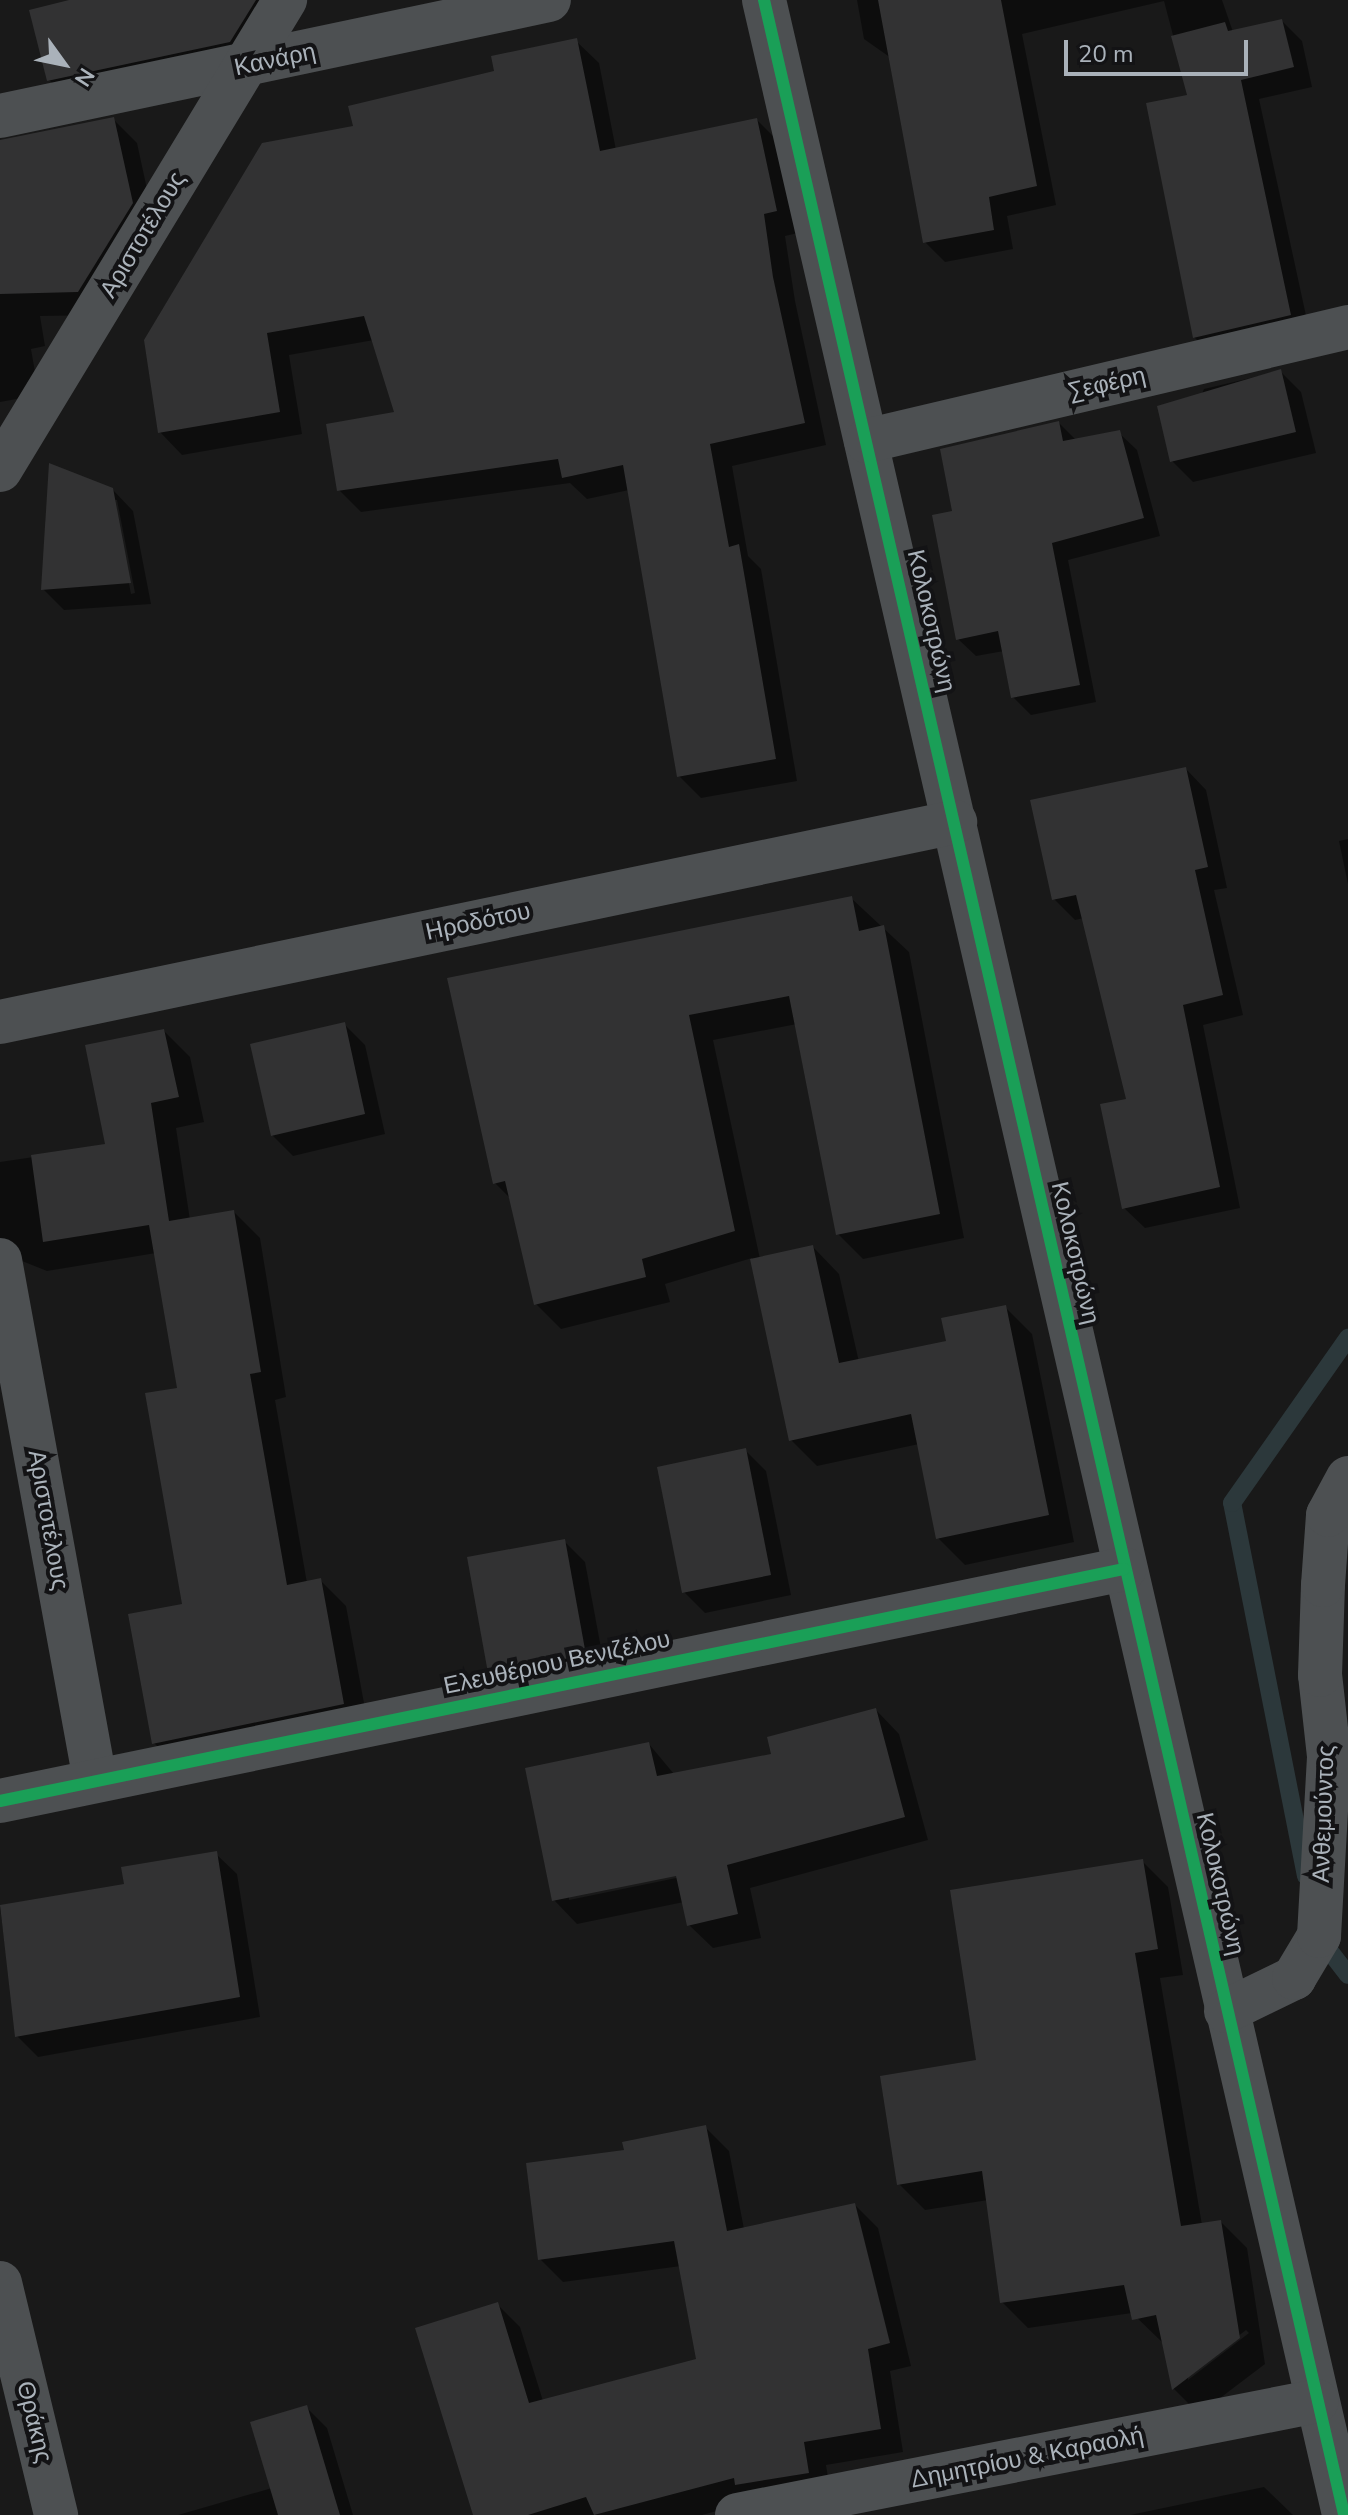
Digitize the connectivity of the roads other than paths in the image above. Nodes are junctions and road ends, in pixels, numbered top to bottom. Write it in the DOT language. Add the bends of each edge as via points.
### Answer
graph roads {
  1 [pos="285,0"];
  2 [pos="549,0"];
  3 [pos="764,0"];
  4 [pos="245,66"];
  5 [pos="0,116"];
  6 [pos="1348,327"];
  7 [pos="866,441"];
  8 [pos="0,470"];
  9 [pos="955,822"];
  10 [pos="0,1022"];
  11 [pos="0,1260"];
  12 [pos="1348,1478"];
  13 [pos="1124,1569"];
  14 [pos="95,1780"];
  15 [pos="0,1801"];
  16 [pos="1226,2011"];
  17 [pos="0,2283"];
  18 [pos="1317,2401"];
  19 [pos="56,2515"];
  20 [pos="737,2515"];
  21 [pos="1344,2515"];
  1 -- 4 [label="street, Αριστοτέλους"];
  2 -- 4 [label="street, Κανάρη"];
  3 -- 7 [label="street, Κολοκοτρώνη"];
  4 -- 5 [label="street, Κανάρη"];
  4 -- 8 [label="street, Αριστοτέλους"];
  6 -- 7 [label="street, Σεφέρη"];
  7 -- 9 [label="street, Κολοκοτρώνη"];
  9 -- 10 [label="street, Ηροδότου"];
  9 -- 13 [label="street, Κολοκοτρώνη"];
  11 -- 14 [label="street, Αριστοτέλους"];
  12 -- 16 [label="street, Ανθεμούντος" via="1328,1515 1323,1585 1320,1675 1329,1756 1319,1936 1294,1978"];
  13 -- 14 [label="street, Ελευθέριου Βενιζέλου"];
  13 -- 16 [label="street, Κολοκοτρώνη"];
  14 -- 15 [label="street, Ελευθέριου Βενιζέλου"];
  16 -- 18 [label="street, Κολοκοτρώνη"];
  17 -- 19 [label="street, Θράκης"];
  18 -- 20 [label="street, Δημητρίου & Καραολή"];
  18 -- 21 [label="street, Κολοκοτρώνη"];
}
